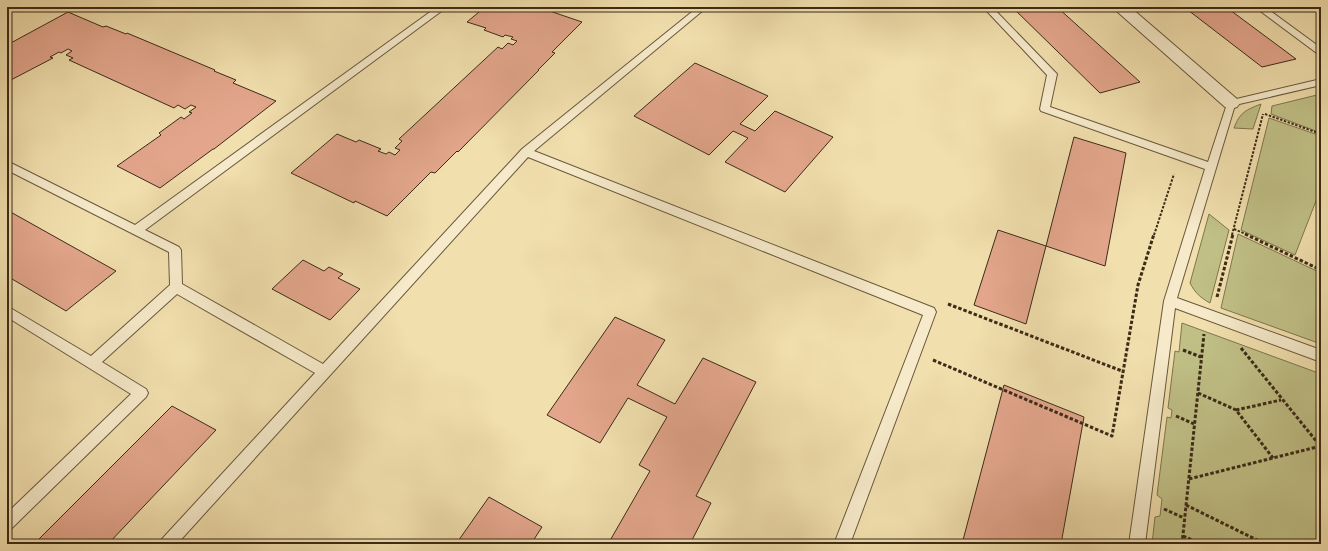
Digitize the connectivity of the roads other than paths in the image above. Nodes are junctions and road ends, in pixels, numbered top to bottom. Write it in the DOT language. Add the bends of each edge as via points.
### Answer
graph roads {
  1 [pos="443,7"];
  2 [pos="703,7"];
  3 [pos="987,7"];
  4 [pos="1120,7"];
  5 [pos="1260,7"];
  6 [pos="1321,52"];
  7 [pos="1321,82"];
  8 [pos="1231,103"];
  9 [pos="526,152"];
  10 [pos="7,165"];
  11 [pos="1211,167"];
  12 [pos="136,230"];
  13 [pos="176,287"];
  14 [pos="1170,301"];
  15 [pos="7,311"];
  16 [pos="1321,356"];
  17 [pos="92,363"];
  18 [pos="324,372"];
  19 [pos="7,523"];
  20 [pos="168,544"];
  21 [pos="842,544"];
  22 [pos="1137,544"];
  1 -- 12 [label="lane"];
  2 -- 9 [label="lane"];
  3 -- 11 [label="lane" via="1052,74 1046,109"];
  4 -- 8 [label="street"];
  5 -- 6 [label="lane"];
  7 -- 8 [label="lane"];
  8 -- 11 [label="lane"];
  9 -- 18 [label="lane"];
  9 -- 21 [label="lane" via="930,312"];
  10 -- 12 [label="lane"];
  11 -- 14 [label="lane"];
  12 -- 13 [label="lane" via="175,250"];
  13 -- 17 [label="lane"];
  13 -- 18 [label="lane"];
  14 -- 16 [label="lane"];
  14 -- 22 [label="lane"];
  15 -- 17 [label="lane"];
  17 -- 19 [label="lane" via="141,393"];
  18 -- 20 [label="lane"];
}
